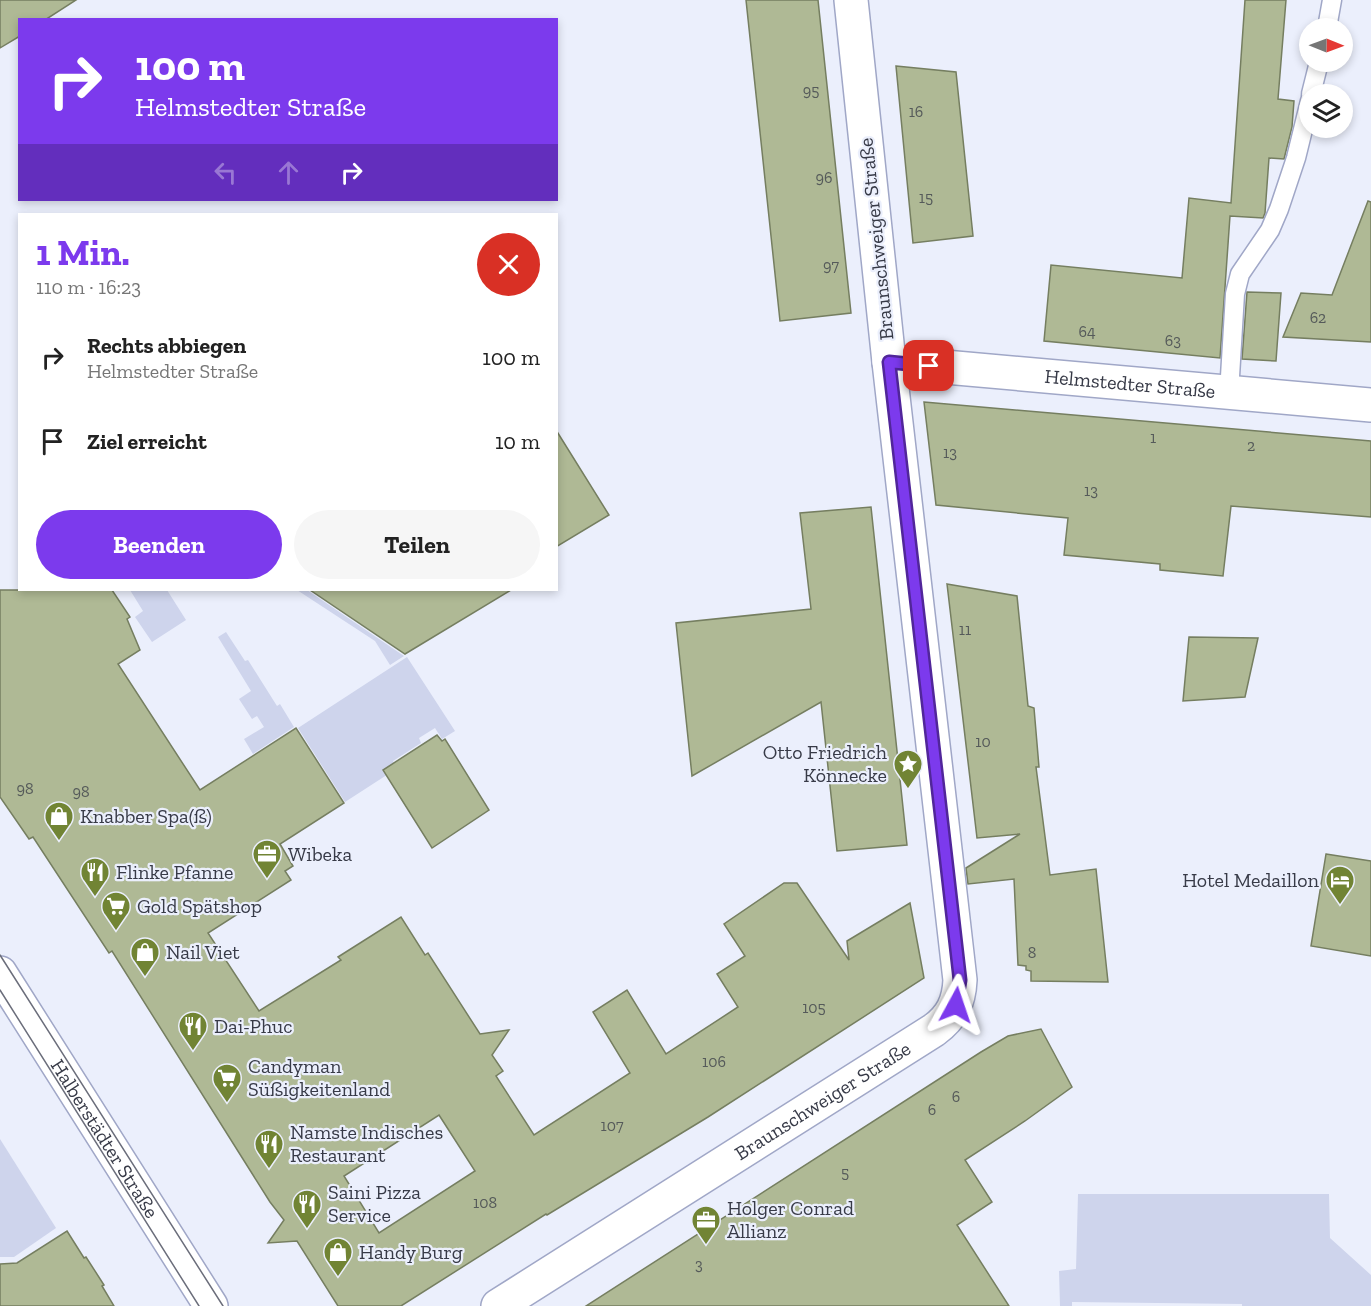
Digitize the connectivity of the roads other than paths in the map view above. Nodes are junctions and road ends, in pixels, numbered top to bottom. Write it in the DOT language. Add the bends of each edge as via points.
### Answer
graph roads {
  1 [pos="851,0"];
  2 [pos="1332,0"];
  3 [pos="1329,18"];
  4 [pos="1301,138"];
  5 [pos="889,362"];
  6 [pos="1229,393"];
  7 [pos="1371,405"];
  8 [pos="0,973"];
  9 [pos="211,1306"];
  10 [pos="498,1306"];
  1 -- 5 [label="street, Braunschweiger Straße"];
  2 -- 3 [label="lane"];
  4 -- 6 [label="lane" via="1280,209 1240,274 1235,294"];
  5 -- 6 [label="street, Helmstedter Straße"];
  5 -- 10 [label="street, Braunschweiger Straße" via="960,980 956,1005 934,1030"];
  6 -- 7 [label="street, Helmstedter Straße"];
  8 -- 9 [label="street, Halberstädter Straße"];
}
